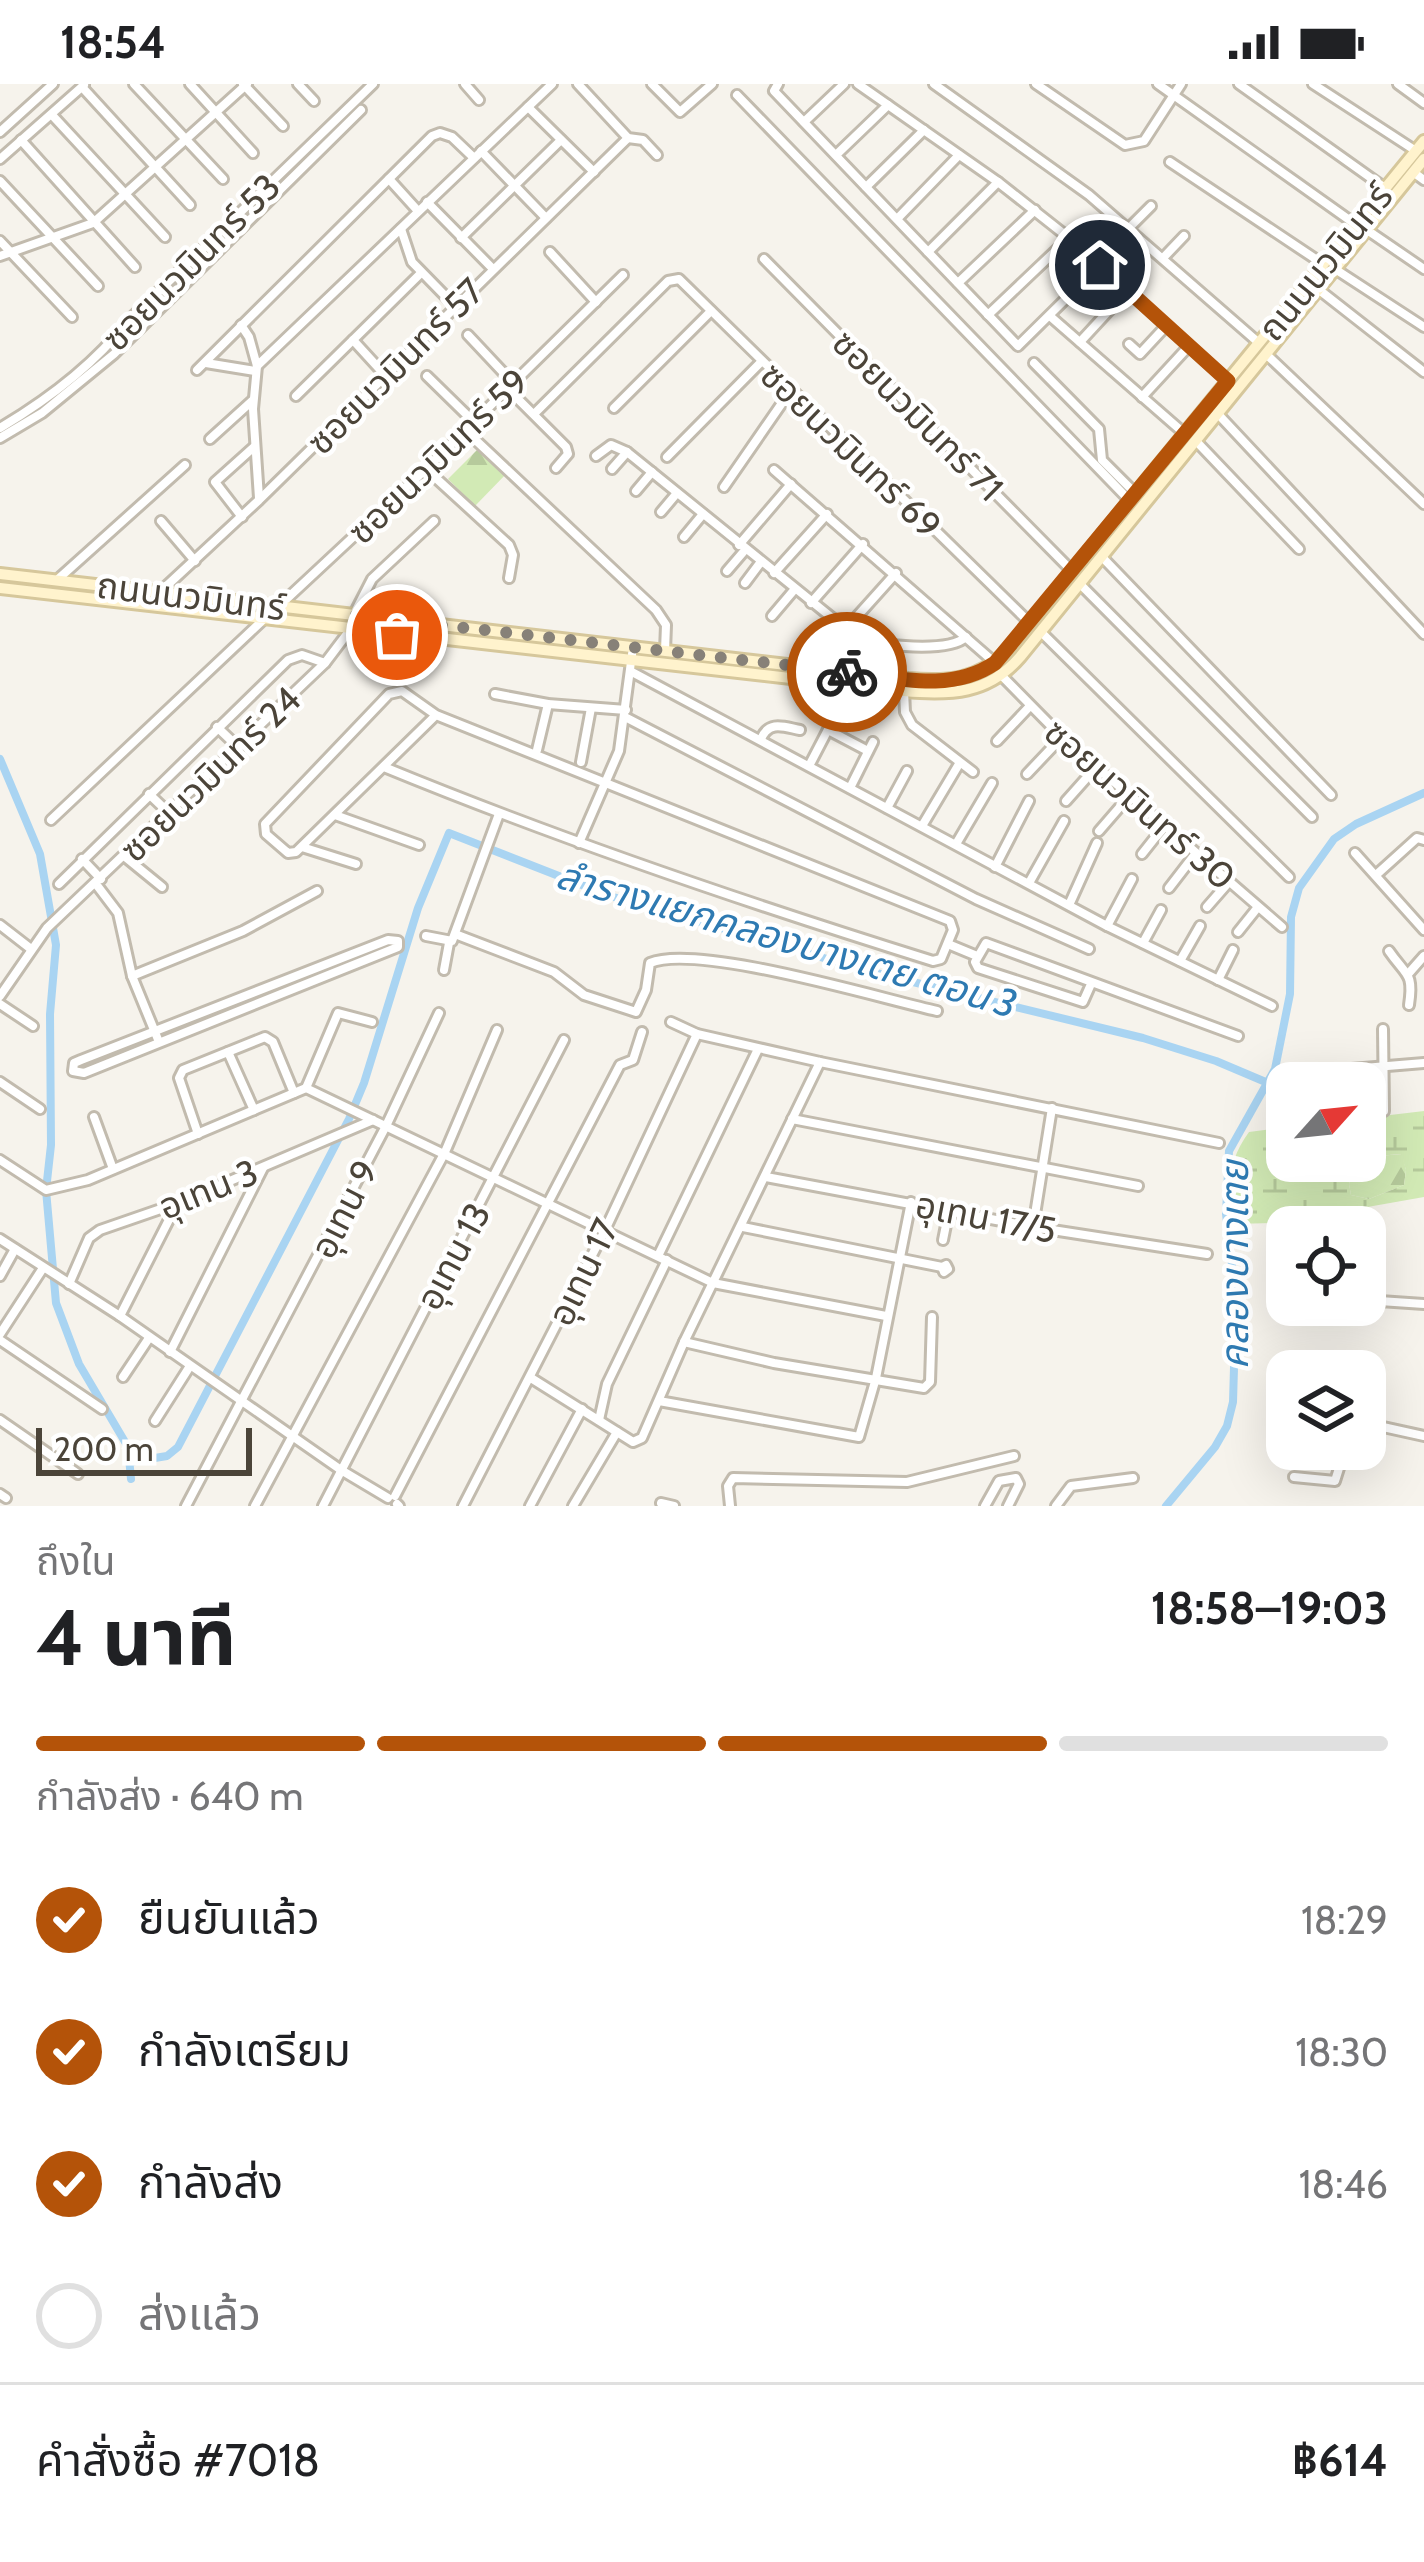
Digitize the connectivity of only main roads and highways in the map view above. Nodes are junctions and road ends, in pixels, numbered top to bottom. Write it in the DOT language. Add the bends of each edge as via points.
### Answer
graph roads {
  1 [pos="1421,150"];
  2 [pos="1418,176"];
  3 [pos="1360,227"];
  4 [pos="1263,349"];
  5 [pos="1190,437"];
  6 [pos="0,574"];
  7 [pos="0,588"];
  8 [pos="354,615"];
  9 [pos="350,630"];
  10 [pos="632,660"];
  1 -- 2 [label="main road, ถนนนวมินทร์"];
  1 -- 3 [label="main road, ถนนนวมินทร์"];
  2 -- 3 [label="main road, ถนนนวมินทร์"];
  3 -- 4 [label="main road, ถนนนวมินทร์"];
  4 -- 5 [label="main road, ถนนนวมินทร์"];
  4 -- 5 [label="main road, ถนนนวมินทร์" via="1228,381"];
  5 -- 10 [label="main road, ถนนนวมินทร์" via="995,663 972,676 946,682 665,651"];
  5 -- 10 [label="main road, ถนนนวมินทร์" via="1041,632 1002,676 964,692"];
  6 -- 8 [label="main road, ถนนนวมินทร์"];
  7 -- 9 [label="main road, ถนนนวมินทร์"];
  8 -- 9 [label="main road"];
  8 -- 10 [label="main road, ถนนนวมินทร์"];
  9 -- 10 [label="main road, ถนนนวมินทร์"];
}
